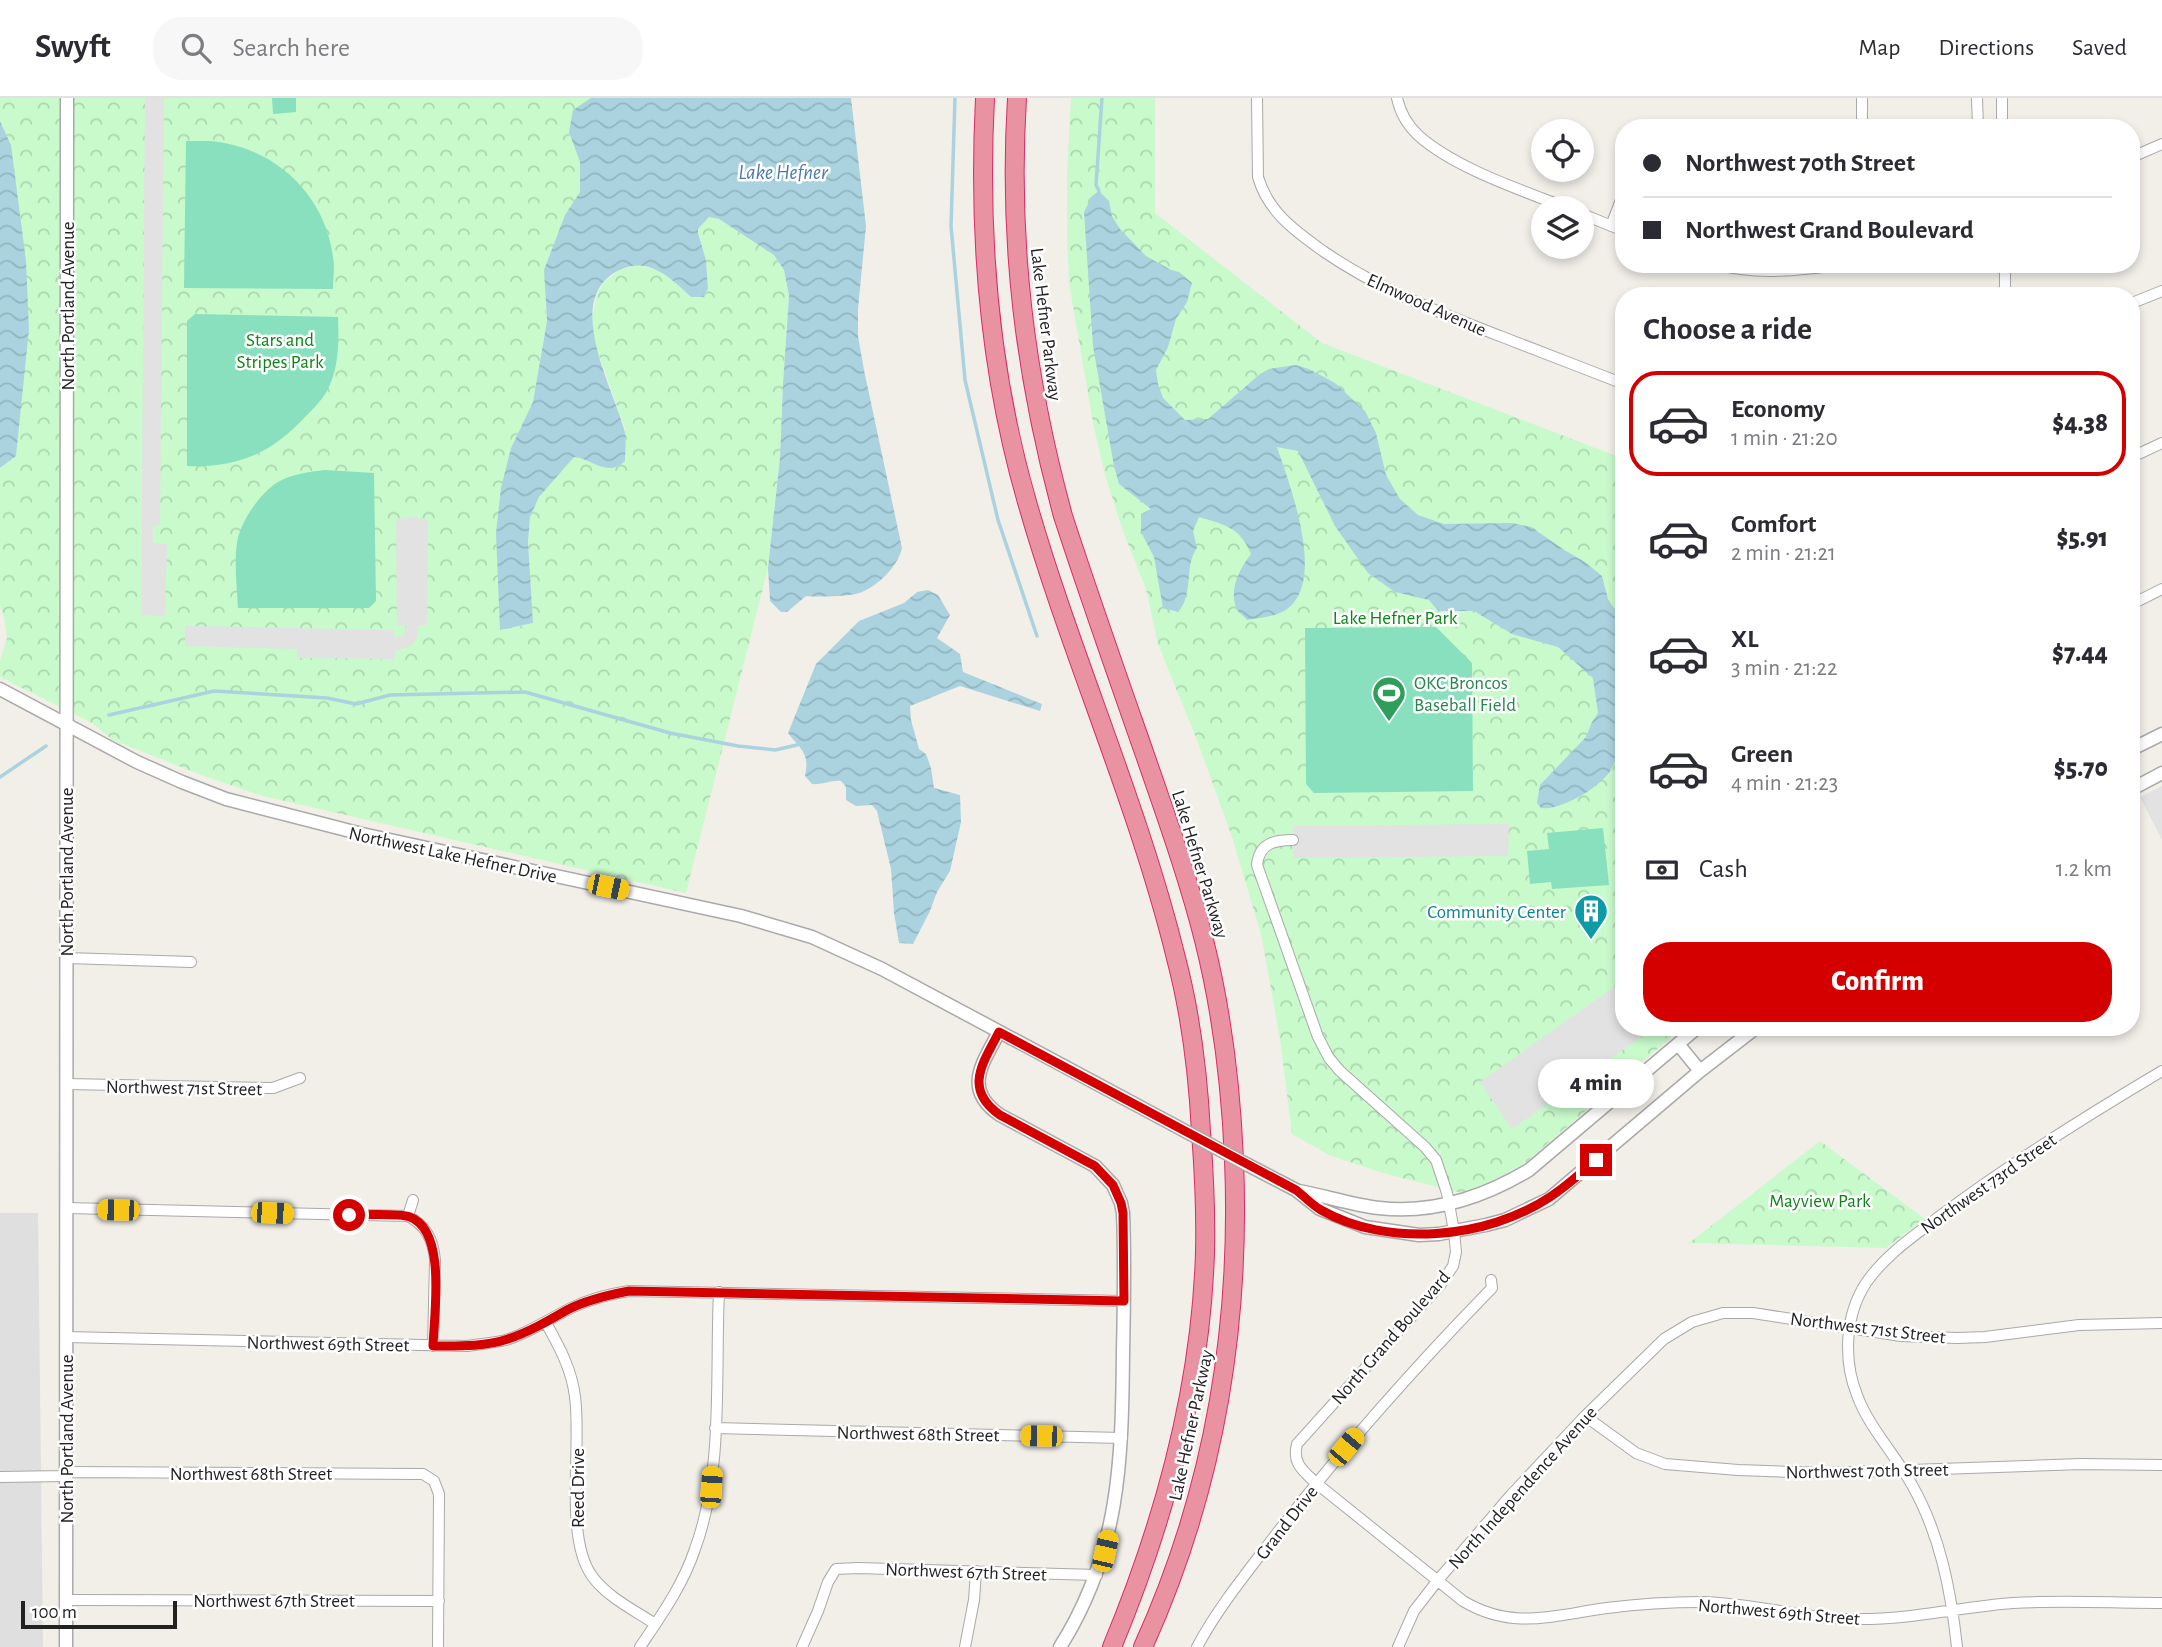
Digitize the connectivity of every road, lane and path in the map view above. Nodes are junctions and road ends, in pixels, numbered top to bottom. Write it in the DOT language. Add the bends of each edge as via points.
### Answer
graph roads {
  1 [pos="67,98"];
  2 [pos="985,98"];
  3 [pos="1017,98"];
  4 [pos="1257,98"];
  5 [pos="1397,98"];
  6 [pos="1862,98"];
  7 [pos="1977,98"];
  8 [pos="2002,98"];
  9 [pos="1862,119"];
  10 [pos="1978,119"];
  11 [pos="2002,119"];
  12 [pos="2162,144"];
  13 [pos="2140,153"];
  14 [pos="1538,196"];
  15 [pos="1615,216"];
  16 [pos="1594,219"];
  17 [pos="1611,226"];
  18 [pos="1615,228"];
  19 [pos="2162,291"];
  20 [pos="2140,300"];
  21 [pos="1615,381"];
  22 [pos="2162,443"];
  23 [pos="2140,453"];
  24 [pos="2162,589"];
  25 [pos="2140,600"];
  26 [pos="0,689"];
  27 [pos="66,725"];
  28 [pos="2162,734"];
  29 [pos="2140,745"];
  30 [pos="2162,773"];
  31 [pos="2140,785"];
  32 [pos="1293,840"];
  33 [pos="66,958"];
  34 [pos="191,962"];
  35 [pos="999,1032"];
  36 [pos="1687,1036"];
  37 [pos="1745,1036"];
  38 [pos="1678,1044"];
  39 [pos="1700,1071"];
  40 [pos="2162,1071"];
  41 [pos="300,1078"];
  42 [pos="67,1084"];
  43 [pos="1290,1187"];
  44 [pos="414,1200"];
  45 [pos="1449,1204"];
  46 [pos="66,1209"];
  47 [pos="408,1216"];
  48 [pos="1454,1231"];
  49 [pos="1491,1280"];
  50 [pos="719,1292"];
  51 [pos="1124,1301"];
  52 [pos="546,1322"];
  53 [pos="2162,1324"];
  54 [pos="1850,1328"];
  55 [pos="66,1337"];
  56 [pos="1664,1339"];
  57 [pos="433,1346"];
  58 [pos="1585,1416"];
  59 [pos="715,1428"];
  60 [pos="1122,1438"];
  61 [pos="2162,1465"];
  62 [pos="1904,1470"];
  63 [pos="66,1474"];
  64 [pos="0,1478"];
  65 [pos="1316,1483"];
  66 [pos="976,1571"];
  67 [pos="1097,1575"];
  68 [pos="1438,1580"];
  69 [pos="66,1600"];
  70 [pos="439,1601"];
  71 [pos="2162,1603"];
  72 [pos="1954,1612"];
  73 [pos="655,1624"];
  74 [pos="66,1647"];
  75 [pos="438,1647"];
  76 [pos="640,1647"];
  77 [pos="802,1647"];
  78 [pos="965,1647"];
  79 [pos="1060,1647"];
  80 [pos="1112,1647"];
  81 [pos="1143,1647"];
  82 [pos="1197,1647"];
  83 [pos="1398,1647"];
  84 [pos="1957,1647"];
  1 -- 27 [label="street, North Portland Avenue"];
  2 -- 80 [label="highway, Lake Hefner Parkway" via="984,236 1006,415 1048,571 1163,906 1186,1002 1197,1074 1205,1241 1199,1332 1185,1419 1161,1512"];
  3 -- 81 [label="highway, Lake Hefner Parkway" via="1015,246 1037,409 1063,516 1204,939 1231,1096 1236,1249 1222,1385 1193,1515"];
  4 -- 21 [label="street, Elmwood Avenue" via="1261,188 1273,209 1302,236 1359,274 1413,302"];
  5 -- 14 [label="street" via="1411,127 1434,148"];
  6 -- 9 [label="street"];
  7 -- 10 [label="street"];
  8 -- 11 [label="street"];
  12 -- 13 [label="street"];
  15 -- 17 [label="street"];
  16 -- 17 [label="street"];
  17 -- 18 [label="street"];
  19 -- 20 [label="street"];
  22 -- 23 [label="street"];
  24 -- 25 [label="street"];
  26 -- 27 [label="street, Northwest Lake Hefner Drive"];
  27 -- 33 [label="street, North Portland Avenue"];
  27 -- 35 [label="street, Northwest Lake Hefner Drive" via="171,778 258,808 795,931 860,958"];
  28 -- 29 [label="street"];
  30 -- 31 [label="street"];
  32 -- 45 [label="street, North Grand Boulevard" via="1276,840 1265,846 1258,865 1323,1049 1340,1072 1436,1160"];
  33 -- 34 [label="street"];
  33 -- 42 [label="street, North Portland Avenue"];
  35 -- 43 [label="street, Northwest Lake Hefner Drive, bridge"];
  35 -- 51 [label="street" via="979,1074 982,1098 1000,1115 1095,1166 1113,1185 1123,1213"];
  36 -- 38 [label="street"];
  37 -- 39 [label="street"];
  38 -- 39 [label="street"];
  38 -- 45 [label="street" via="1529,1170 1506,1184"];
  39 -- 48 [label="street" via="1549,1199 1505,1220"];
  40 -- 54 [label="street, Northwest 73rd Street" via="2023,1157 1891,1254 1866,1282"];
  41 -- 42 [label="street, Northwest 71st Street" via="273,1088"];
  42 -- 46 [label="street, North Portland Avenue"];
  43 -- 45 [label="street" via="1379,1209"];
  43 -- 48 [label="street" via="1320,1209 1365,1227 1419,1235"];
  44 -- 47 [label="street"];
  45 -- 48 [label="street, North Grand Boulevard"];
  46 -- 47 [label="street"];
  46 -- 55 [label="street, North Portland Avenue"];
  47 -- 57 [label="street" via="423,1226 434,1249"];
  48 -- 65 [label="street, North Grand Boulevard" via="1456,1252 1450,1272 1297,1444 1297,1463"];
  49 -- 65 [label="street, Grand Drive" via="1492,1288"];
  50 -- 51 [label="street, Northwest 69th Street"];
  50 -- 52 [label="street, Northwest 69th Street" via="604,1295"];
  50 -- 59 [label="street"];
  51 -- 60 [label="street"];
  52 -- 57 [label="street, Northwest 69th Street" via="491,1343"];
  52 -- 73 [label="street, Reed Drive" via="574,1388 577,1527 582,1557 604,1589"];
  53 -- 54 [label="street, Northwest 71st Street" via="2079,1325 1957,1338"];
  54 -- 56 [label="street, Northwest 71st Street" via="1739,1312 1707,1317"];
  54 -- 62 [label="street, Northwest 73rd Street" via="1848,1361 1856,1394"];
  55 -- 57 [label="street, Northwest 69th Street"];
  55 -- 63 [label="street, North Portland Avenue"];
  56 -- 58 [label="street, North Independence Avenue"];
  58 -- 62 [label="street, Northwest 70th Street" via="1636,1453 1665,1464 1825,1474"];
  58 -- 68 [label="street, North Independence Avenue"];
  59 -- 60 [label="street, Northwest 68th Street"];
  59 -- 73 [label="street" via="703,1526 685,1574"];
  60 -- 67 [label="street" via="1111,1525"];
  61 -- 62 [label="street, Northwest 70th Street"];
  62 -- 72 [label="street, Northwest 73rd Street" via="1943,1562"];
  63 -- 64 [label="street, Northwest 68th Street"];
  63 -- 69 [label="street, North Portland Avenue"];
  63 -- 70 [label="street, Northwest 68th Street" via="423,1474 434,1480 439,1494"];
  65 -- 68 [label="street, Northwest 69th Street"];
  65 -- 82 [label="street, Grand Drive" via="1230,1595"];
  66 -- 67 [label="street, Northwest 67th Street"];
  66 -- 77 [label="street, Northwest 67th Street" via="836,1569"];
  66 -- 78 [label="street"];
  67 -- 79 [label="street"];
  68 -- 72 [label="street, Northwest 69th Street" via="1477,1609 1513,1619 1701,1602 1852,1619"];
  68 -- 83 [label="street, North Independence Avenue" via="1414,1611"];
  69 -- 70 [label="street, Northwest 67th Street"];
  69 -- 74 [label="street, North Portland Avenue"];
  70 -- 75 [label="street"];
  71 -- 72 [label="street, Northwest 69th Street" via="2013,1603"];
  72 -- 84 [label="street, Northwest 73rd Street"];
  73 -- 76 [label="street"];
}
